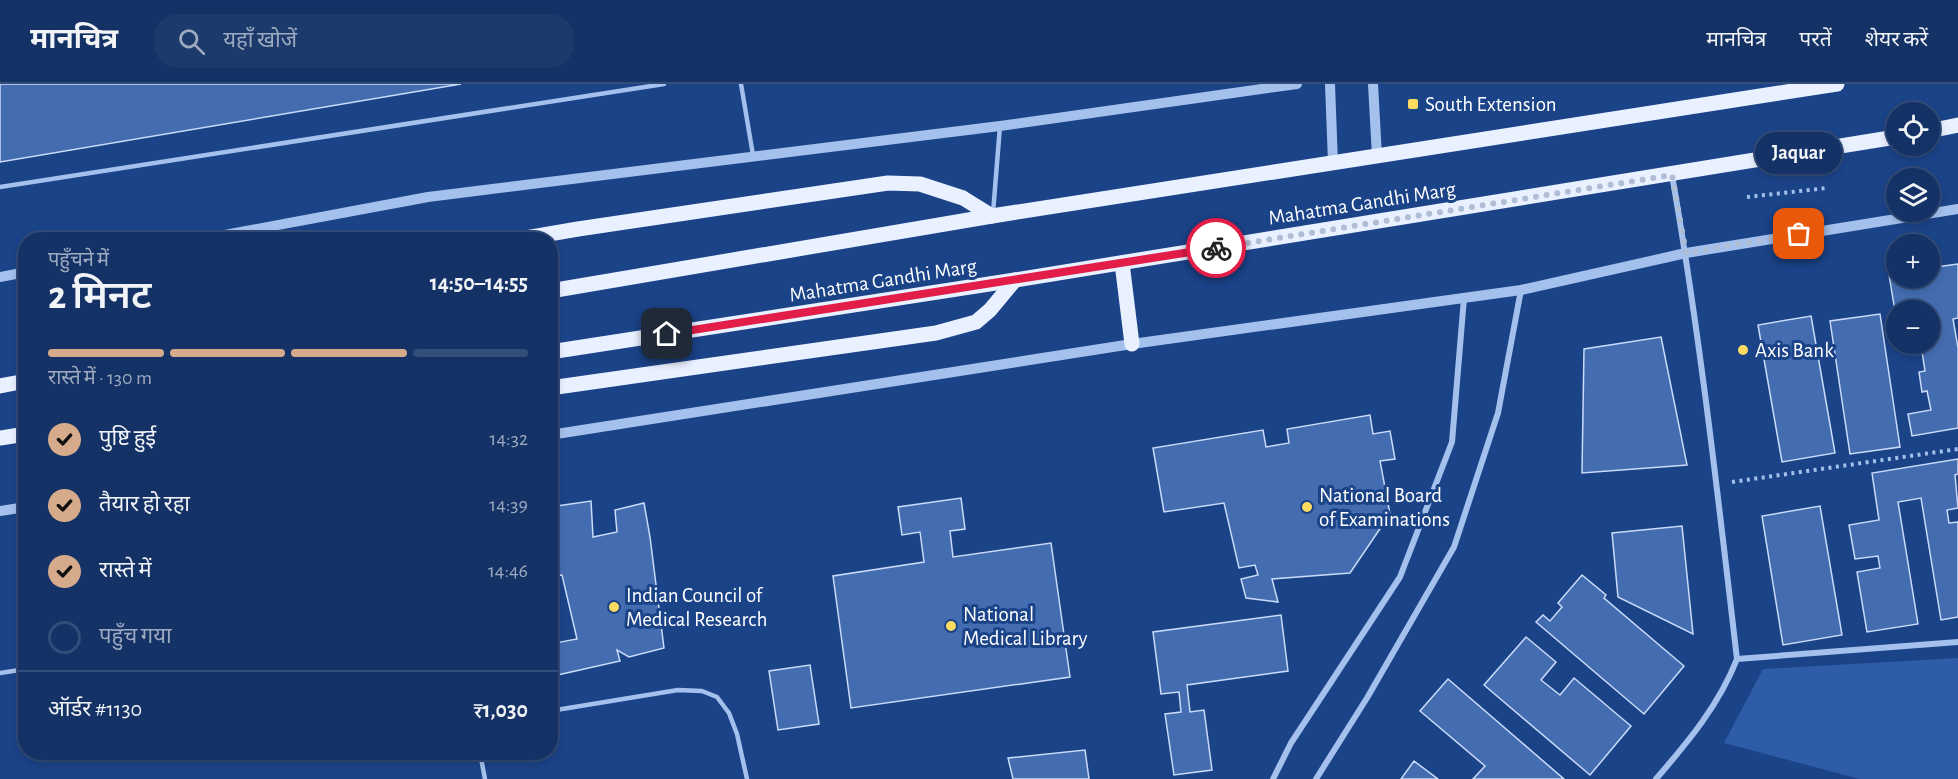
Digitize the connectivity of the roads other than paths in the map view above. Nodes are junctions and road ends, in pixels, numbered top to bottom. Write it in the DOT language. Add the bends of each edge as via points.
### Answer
graph roads {
  1 [pos="664,84"];
  2 [pos="741,84"];
  3 [pos="1297,84"];
  4 [pos="1330,84"];
  5 [pos="1373,84"];
  6 [pos="1837,84"];
  7 [pos="1958,124"];
  8 [pos="1000,126"];
  9 [pos="1940,128"];
  10 [pos="1886,139"];
  11 [pos="1377,156"];
  12 [pos="753,157"];
  13 [pos="1333,163"];
  14 [pos="1672,175"];
  15 [pos="0,187"];
  16 [pos="1958,209"];
  17 [pos="992,216"];
  18 [pos="241,232"];
  19 [pos="557,232"];
  20 [pos="1686,253"];
  21 [pos="1122,263"];
  22 [pos="18,274"];
  23 [pos="0,277"];
  24 [pos="1015,280"];
  25 [pos="558,290"];
  26 [pos="1521,290"];
  27 [pos="1464,298"];
  28 [pos="1132,344"];
  29 [pos="558,351"];
  30 [pos="18,383"];
  31 [pos="0,386"];
  32 [pos="558,387"];
  33 [pos="558,434"];
  34 [pos="18,435"];
  35 [pos="0,438"];
  36 [pos="18,508"];
  37 [pos="0,510"];
  38 [pos="1958,642"];
  39 [pos="1737,659"];
  40 [pos="18,670"];
  41 [pos="0,673"];
  42 [pos="558,710"];
  43 [pos="481,760"];
  44 [pos="485,779"];
  45 [pos="747,779"];
  46 [pos="1273,779"];
  47 [pos="1316,779"];
  48 [pos="1656,779"];
  1 -- 15 [label="lane"];
  2 -- 12 [label="lane"];
  3 -- 8 [label="street"];
  4 -- 13 [label="street"];
  5 -- 11 [label="street"];
  6 -- 11 [label="main road, Mahatma Gandhi Marg"];
  7 -- 9 [label="main road"];
  8 -- 12 [label="street"];
  8 -- 17 [label="lane"];
  10 -- 14 [label="main road, Mahatma Gandhi Marg"];
  11 -- 13 [label="main road, Mahatma Gandhi Marg"];
  12 -- 18 [label="street" via="428,197"];
  13 -- 17 [label="main road, Mahatma Gandhi Marg"];
  14 -- 20 [label="street"];
  14 -- 21 [label="main road, Mahatma Gandhi Marg"];
  16 -- 20 [label="street"];
  17 -- 19 [label="main road" via="963,198 920,184 888,183"];
  17 -- 25 [label="main road, Mahatma Gandhi Marg"];
  20 -- 26 [label="street"];
  20 -- 39 [label="street"];
  21 -- 24 [label="main road, Mahatma Gandhi Marg"];
  21 -- 28 [label="main road"];
  22 -- 23 [label="street"];
  24 -- 29 [label="main road, Mahatma Gandhi Marg"];
  24 -- 32 [label="main road" via="976,322 936,333"];
  26 -- 27 [label="street"];
  26 -- 47 [label="street" via="1498,414 1454,547"];
  27 -- 28 [label="street"];
  27 -- 46 [label="street" via="1452,442 1400,577 1291,743"];
  28 -- 33 [label="street"];
  30 -- 31 [label="main road"];
  34 -- 35 [label="main road"];
  36 -- 37 [label="street"];
  38 -- 39 [label="street"];
  39 -- 48 [label="street" via="1728,682 1694,734"];
  40 -- 41 [label="lane"];
  42 -- 45 [label="lane" via="678,690 702,691 717,697 729,713"];
  43 -- 44 [label="lane"];
}
